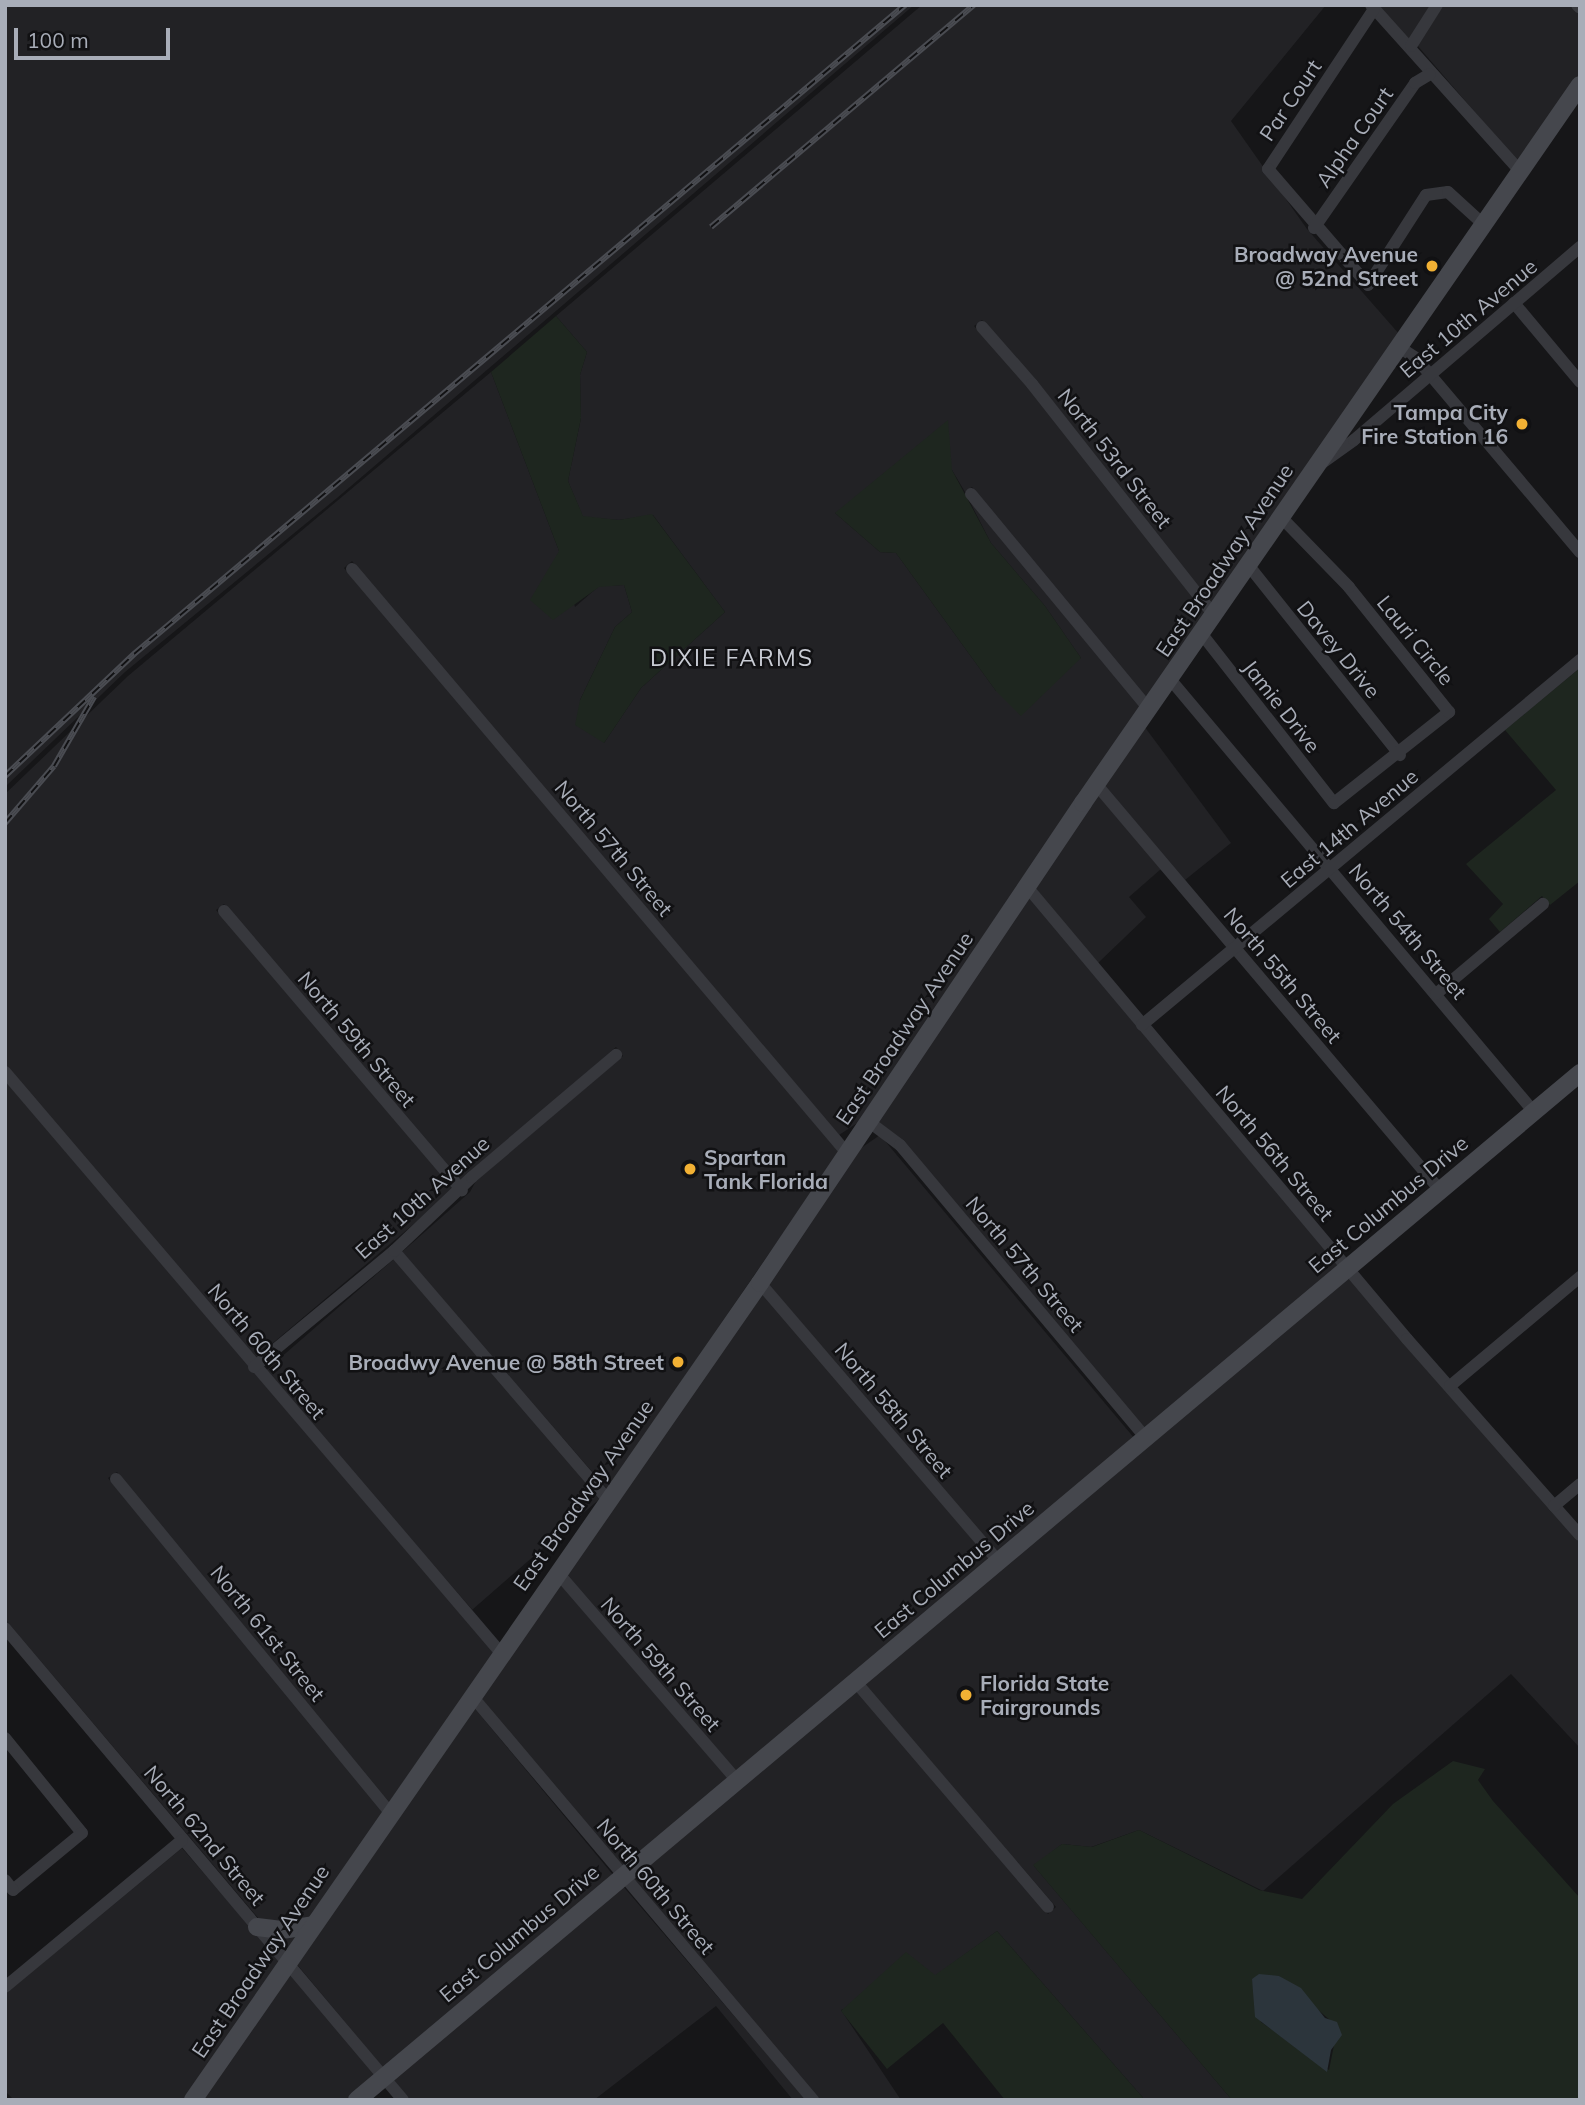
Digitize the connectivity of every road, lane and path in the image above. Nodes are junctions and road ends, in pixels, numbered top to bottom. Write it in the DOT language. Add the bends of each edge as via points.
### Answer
graph roads {
  1 [pos="1437,5"];
  2 [pos="1373,7"];
  3 [pos="1411,46"];
  4 [pos="1430,74"];
  5 [pos="1580,85"];
  6 [pos="1520,171"];
  7 [pos="1483,225"];
  8 [pos="1314,228"];
  9 [pos="1580,247"];
  10 [pos="1514,303"];
  11 [pos="982,327"];
  12 [pos="1399,347"];
  13 [pos="1431,374"];
  14 [pos="1580,382"];
  15 [pos="1314,468"];
  16 [pos="971,494"];
  17 [pos="1281,517"];
  18 [pos="1580,552"];
  19 [pos="1249,566"];
  20 [pos="352,569"];
  21 [pos="1214,615"];
  22 [pos="1201,634"];
  23 [pos="1580,660"];
  24 [pos="1170,679"];
  25 [pos="1149,709"];
  26 [pos="1399,755"];
  27 [pos="1096,785"];
  28 [pos="1334,803"];
  29 [pos="1330,868"];
  30 [pos="1028,888"];
  31 [pos="1543,904"];
  32 [pos="223,911"];
  33 [pos="1235,948"];
  34 [pos="1436,995"];
  35 [pos="1142,1025"];
  36 [pos="616,1055"];
  37 [pos="5,1072"];
  38 [pos="1580,1073"];
  39 [pos="1534,1112"];
  40 [pos="868,1121"];
  41 [pos="846,1152"];
  42 [pos="1440,1190"];
  43 [pos="462,1191"];
  44 [pos="394,1251"];
  45 [pos="1348,1268"];
  46 [pos="1580,1277"];
  47 [pos="760,1283"];
  48 [pos="254,1367"];
  49 [pos="1450,1386"];
  50 [pos="1146,1438"];
  51 [pos="116,1479"];
  52 [pos="1580,1484"];
  53 [pos="607,1499"];
  54 [pos="1554,1506"];
  55 [pos="1580,1535"];
  56 [pos="999,1562"];
  57 [pos="558,1573"];
  58 [pos="5,1628"];
  59 [pos="501,1653"];
  60 [pos="855,1681"];
  61 [pos="472,1696"];
  62 [pos="5,1738"];
  63 [pos="736,1779"];
  64 [pos="390,1812"];
  65 [pos="182,1840"];
  66 [pos="622,1877"];
  67 [pos="5,1880"];
  68 [pos="1048,1907"];
  69 [pos="312,1925"];
  70 [pos="257,1927"];
  71 [pos="288,1962"];
  72 [pos="5,1987"];
  73 [pos="384,2077"];
  74 [pos="193,2100"];
  75 [pos="357,2100"];
  76 [pos="403,2100"];
  77 [pos="813,2100"];
  1 -- 3 [label="street"];
  2 -- 3 [label="street"];
  2 -- 8 [label="street, Par Court" via="1268,169"];
  3 -- 4 [label="street"];
  4 -- 6 [label="street"];
  4 -- 8 [label="street, Alpha Court" via="1415,83"];
  5 -- 6 [label="street, East Broadway Avenue"];
  6 -- 7 [label="street, East Broadway Avenue"];
  7 -- 8 [label="street, Par Court" via="1457,197 1436,191 1426,195 1368,285"];
  7 -- 12 [label="street, East Broadway Avenue"];
  9 -- 10 [label="street, East 10th Avenue"];
  10 -- 13 [label="street, East 10th Avenue"];
  10 -- 14 [label="street"];
  11 -- 21 [label="street, North 53rd Street"];
  12 -- 13 [label="street"];
  12 -- 15 [label="street, East Broadway Avenue"];
  13 -- 15 [label="street, East 10th Avenue" via="1330,460"];
  13 -- 18 [label="street"];
  15 -- 17 [label="street, East Broadway Avenue"];
  16 -- 25 [label="street"];
  17 -- 19 [label="street, East Broadway Avenue"];
  17 -- 26 [label="street, Lauri Circle" via="1349,587 1449,712"];
  19 -- 21 [label="street, East Broadway Avenue"];
  19 -- 26 [label="street, Davey Drive"];
  20 -- 41 [label="street, North 57th Street"];
  21 -- 22 [label="street, East Broadway Avenue"];
  22 -- 24 [label="street, East Broadway Avenue"];
  22 -- 28 [label="street, Jamie Drive"];
  23 -- 29 [label="street, East 14th Avenue"];
  24 -- 25 [label="street, East Broadway Avenue"];
  24 -- 29 [label="street, North 54th Street"];
  25 -- 27 [label="street, East Broadway Avenue"];
  26 -- 28 [label="street, Lauri Circle"];
  27 -- 30 [label="street, East Broadway Avenue"];
  27 -- 33 [label="street, North 55th Street"];
  29 -- 33 [label="street, East 14th Avenue"];
  29 -- 34 [label="street, North 54th Street"];
  30 -- 35 [label="street, North 56th Street"];
  30 -- 40 [label="street, East Broadway Avenue"];
  31 -- 34 [label="street"];
  32 -- 43 [label="street, North 59th Street"];
  33 -- 35 [label="street, East 14th Avenue"];
  33 -- 42 [label="street, North 55th Street"];
  34 -- 39 [label="street, North 54th Street"];
  35 -- 45 [label="street, North 56th Street"];
  36 -- 43 [label="street, East 10th Avenue" via="472,1177"];
  37 -- 48 [label="street, North 60th Street"];
  38 -- 39 [label="street, East Columbus Drive"];
  39 -- 42 [label="street, East Columbus Drive"];
  40 -- 41 [label="street, East Broadway Avenue"];
  40 -- 50 [label="street, North 57th Street" via="900,1145"];
  41 -- 47 [label="street, East Broadway Avenue"];
  42 -- 45 [label="street, East Columbus Drive"];
  43 -- 44 [label="street, East 10th Avenue"];
  44 -- 48 [label="street, East 10th Avenue"];
  44 -- 53 [label="street"];
  45 -- 49 [label="street, North 56th Street"];
  45 -- 50 [label="street, East Columbus Drive"];
  46 -- 49 [label="street"];
  47 -- 53 [label="street, East Broadway Avenue"];
  47 -- 56 [label="street, North 58th Street"];
  48 -- 59 [label="street, North 60th Street"];
  49 -- 54 [label="street, North 56th Street"];
  50 -- 56 [label="street, East Columbus Drive"];
  51 -- 64 [label="street, North 61st Street"];
  52 -- 54 [label="street"];
  53 -- 57 [label="street, East Broadway Avenue"];
  54 -- 55 [label="street, North 56th Street"];
  56 -- 60 [label="street, East Columbus Drive"];
  57 -- 59 [label="street, East Broadway Avenue"];
  57 -- 63 [label="street, North 59th Street"];
  58 -- 65 [label="street, North 62nd Street"];
  59 -- 61 [label="street, East Broadway Avenue"];
  60 -- 63 [label="street, East Columbus Drive"];
  60 -- 68 [label="street"];
  61 -- 64 [label="street, East Broadway Avenue"];
  61 -- 66 [label="street, North 60th Street"];
  62 -- 67 [label="street" via="82,1833 13,1890"];
  63 -- 66 [label="street, East Columbus Drive"];
  64 -- 69 [label="street, East Broadway Avenue"];
  65 -- 70 [label="street, North 62nd Street"];
  65 -- 72 [label="street"];
  66 -- 73 [label="street, East Columbus Drive"];
  66 -- 77 [label="street, North 60th Street"];
  69 -- 70 [label="street" via="282,1930"];
  69 -- 71 [label="street, East Broadway Avenue"];
  70 -- 71 [label="street, North 62nd Street"];
  71 -- 73 [label="street, North 62nd Street"];
  71 -- 74 [label="street, East Broadway Avenue"];
  73 -- 75 [label="street, East Columbus Drive"];
  73 -- 76 [label="street, North 62nd Street"];
}
